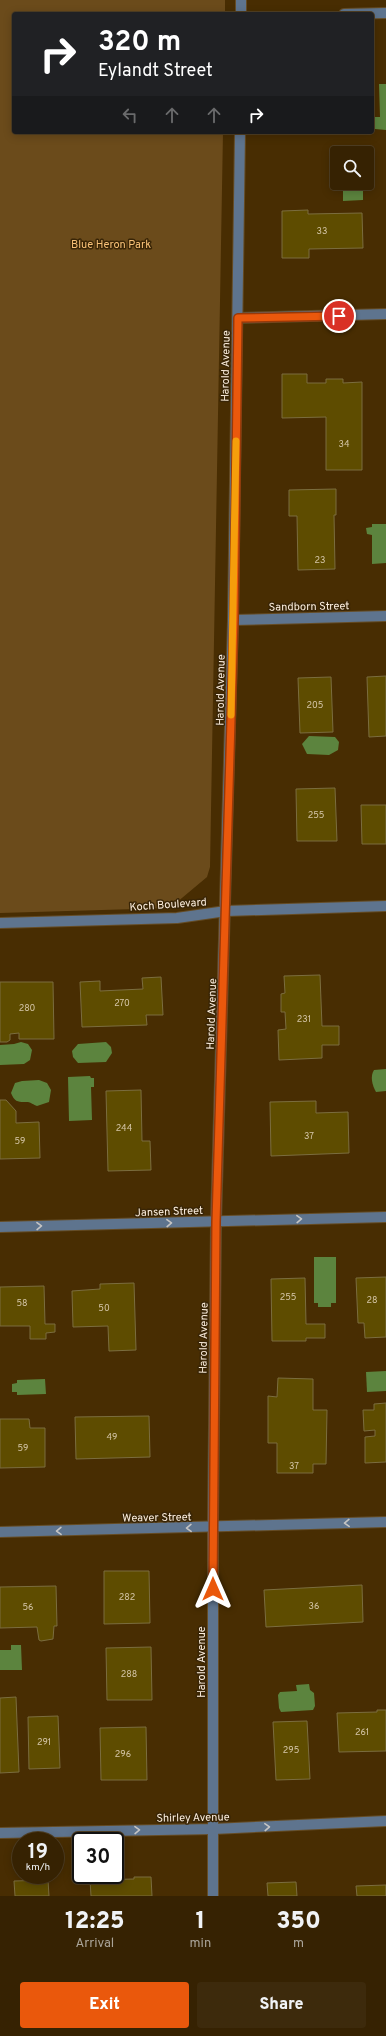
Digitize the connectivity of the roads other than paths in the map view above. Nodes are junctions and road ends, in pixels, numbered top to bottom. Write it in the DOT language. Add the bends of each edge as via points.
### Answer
graph roads {
  1 [pos="241,0"];
  2 [pos="241,12"];
  3 [pos="374,13"];
  4 [pos="386,13"];
  5 [pos="240,134"];
  6 [pos="386,314"];
  7 [pos="238,318"];
  8 [pos="386,616"];
  9 [pos="234,620"];
  10 [pos="386,906"];
  11 [pos="226,911"];
  12 [pos="0,923"];
  13 [pos="386,1216"];
  14 [pos="216,1222"];
  15 [pos="0,1227"];
  16 [pos="386,1522"];
  17 [pos="213,1528"];
  18 [pos="0,1532"];
  19 [pos="386,1821"];
  20 [pos="213,1829"];
  21 [pos="0,1833"];
  22 [pos="213,1896"];
  1 -- 2 [label="street"];
  3 -- 4 [label="street"];
  5 -- 7 [label="street, Harold Avenue"];
  6 -- 7 [label="street"];
  7 -- 9 [label="street, Harold Avenue"];
  8 -- 9 [label="street, Sandborn Street"];
  9 -- 11 [label="street, Harold Avenue"];
  10 -- 11 [label="street, Koch Boulevard"];
  11 -- 12 [label="street, Koch Boulevard" via="177,918"];
  11 -- 14 [label="street, Harold Avenue"];
  14 -- 13 [label="street, Jansen Street, one-way"];
  15 -- 14 [label="street, Jansen Street, one-way"];
  14 -- 17 [label="street, Harold Avenue"];
  16 -- 17 [label="street, Weaver Street, one-way"];
  17 -- 18 [label="street, Weaver Street, one-way"];
  17 -- 20 [label="street, Harold Avenue"];
  20 -- 19 [label="street, Shirley Avenue, one-way"];
  21 -- 20 [label="street, Shirley Avenue, one-way"];
  20 -- 22 [label="street, Harold Avenue"];
}
